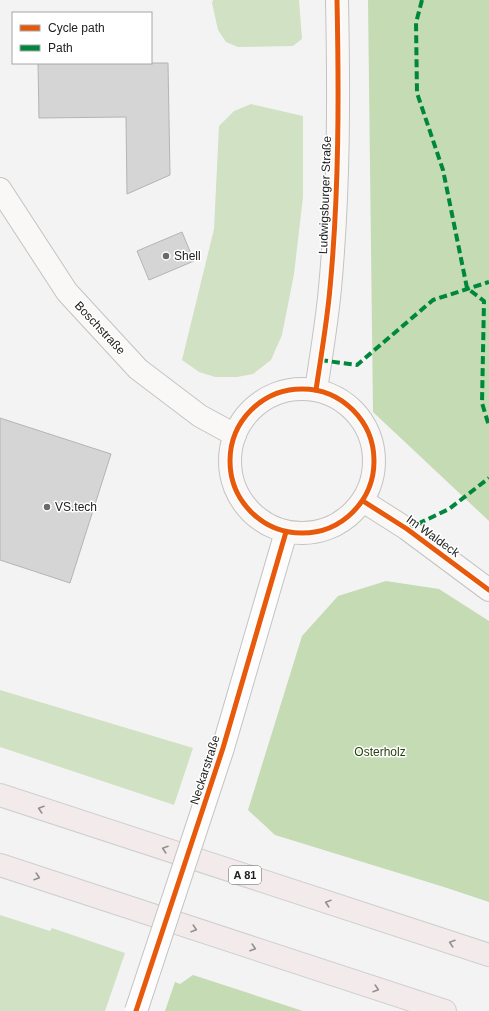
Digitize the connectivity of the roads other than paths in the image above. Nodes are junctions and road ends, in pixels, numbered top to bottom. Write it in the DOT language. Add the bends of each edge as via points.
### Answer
graph roads {
  1 [pos="337,0"];
  2 [pos="0,189"];
  3 [pos="316,390"];
  4 [pos="235,434"];
  5 [pos="363,501"];
  6 [pos="286,532"];
  7 [pos="489,590"];
  8 [pos="0,795"];
  9 [pos="0,865"];
  10 [pos="489,955"];
  11 [pos="136,1011"];
  12 [pos="445,1011"];
  1 -- 3 [label="street, Ludwigsburger Straße" via="337,182 330,289"];
  2 -- 4 [label="street, Boschstraße" via="67,292 138,369 200,416"];
  3 -- 4 [label="street" via="296,389 276,393 259,403 245,417"];
  3 -- 5 [label="street" via="335,396 352,408 365,424 372,442 375,463 372,483"];
  4 -- 6 [label="street" via="230,459 233,484 245,506 263,522"];
  5 -- 6 [label="street" via="351,515 321,532"];
  5 -- 7 [label="street, Im Waldeck" via="407,529"];
  6 -- 11 [label="street, Neckarstraße, bridge" via="223,748"];
  10 -- 8 [label="highway, A 81, one-way"];
  9 -- 12 [label="highway, one-way"];
}
